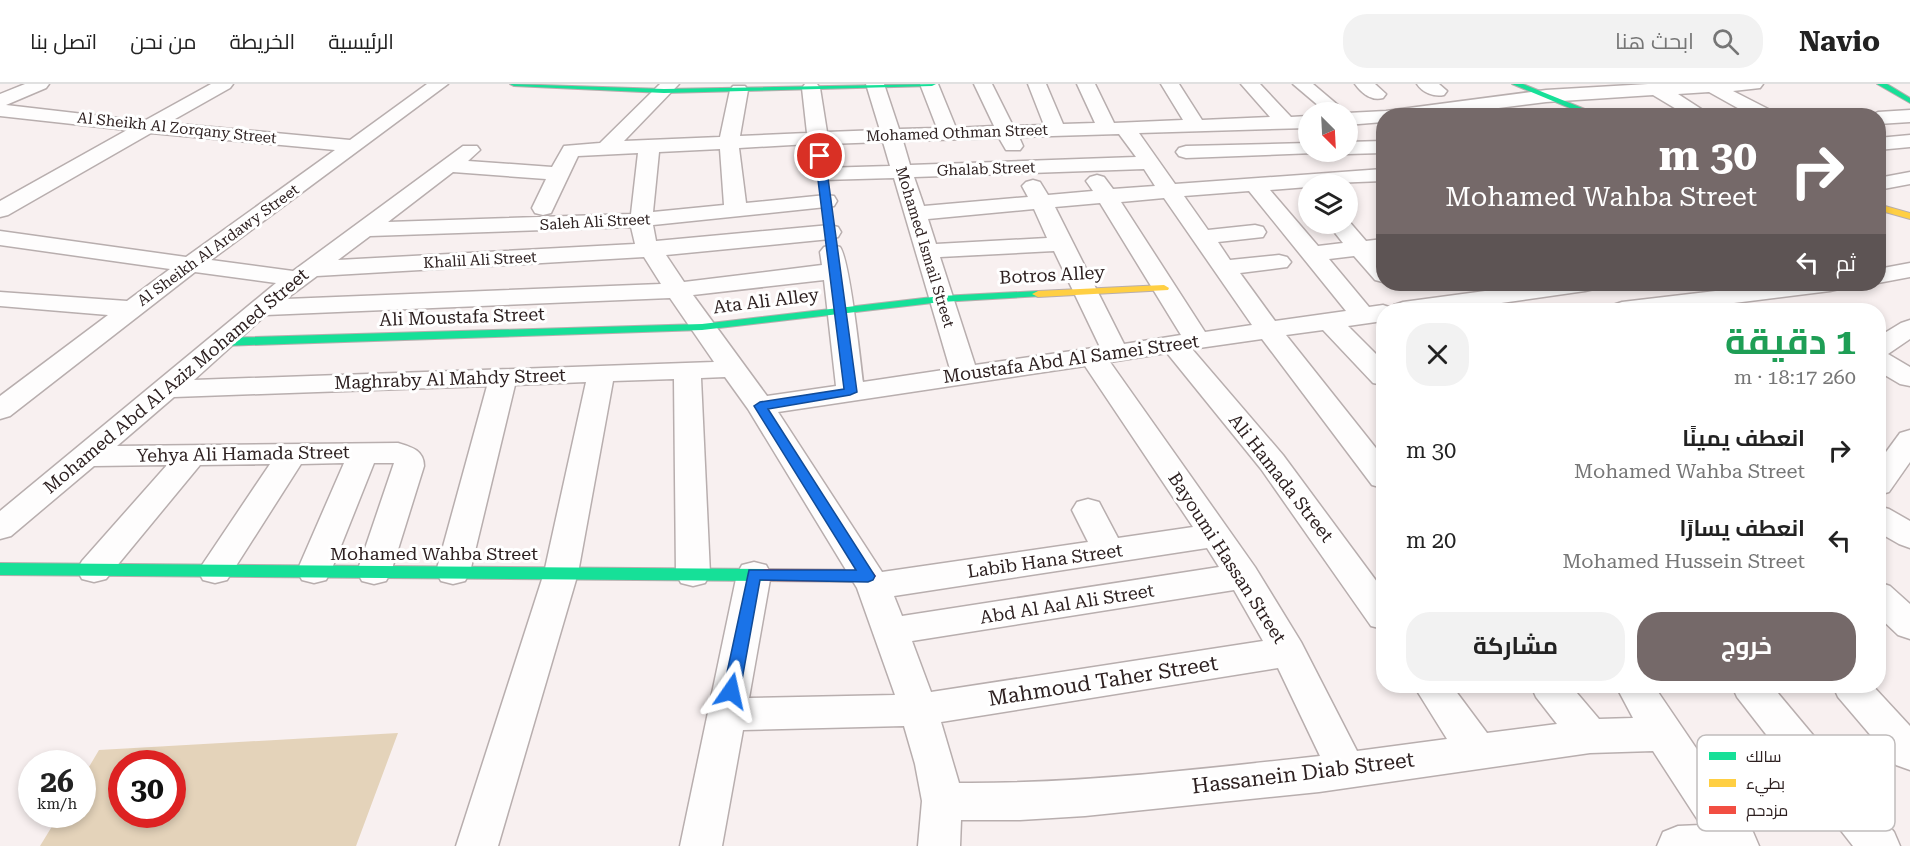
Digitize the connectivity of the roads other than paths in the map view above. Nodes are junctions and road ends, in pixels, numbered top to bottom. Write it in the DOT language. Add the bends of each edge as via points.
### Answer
graph roads {
  1 [pos="40,84"];
  2 [pos="224,84"];
  3 [pos="439,84"];
  4 [pos="514,84"];
  5 [pos="930,84"];
  6 [pos="983,84"];
  7 [pos="1037,84"];
  8 [pos="1086,84"];
  9 [pos="1170,84"];
  10 [pos="1250,84"];
  11 [pos="1302,84"];
  12 [pos="1754,84"];
  13 [pos="1881,84"];
  14 [pos="875,85"];
  15 [pos="1711,86"];
  16 [pos="667,87"];
  17 [pos="811,88"];
  18 [pos="1654,88"];
  19 [pos="739,90"];
  20 [pos="1514,92"];
  21 [pos="1546,96"];
  22 [pos="0,101"];
  23 [pos="1910,101"];
  24 [pos="1324,102"];
  25 [pos="1478,108"];
  26 [pos="1532,108"];
  27 [pos="1577,108"];
  28 [pos="1689,108"];
  29 [pos="1752,108"];
  30 [pos="0,110"];
  31 [pos="1910,116"];
  32 [pos="1376,118"];
  33 [pos="1886,118"];
  34 [pos="1358,119"];
  35 [pos="1285,122"];
  36 [pos="1298,122"];
  37 [pos="1196,125"];
  38 [pos="148,127"];
  39 [pos="1116,128"];
  40 [pos="1056,130"];
  41 [pos="1006,131"];
  42 [pos="949,133"];
  43 [pos="890,135"];
  44 [pos="818,138"];
  45 [pos="1910,141"];
  46 [pos="729,143"];
  47 [pos="1886,143"];
  48 [pos="354,146"];
  49 [pos="649,147"];
  50 [pos="1376,147"];
  51 [pos="606,148"];
  52 [pos="1358,148"];
  53 [pos="1298,149"];
  54 [pos="470,150"];
  55 [pos="1186,152"];
  56 [pos="1150,163"];
  57 [pos="1087,165"];
  58 [pos="449,166"];
  59 [pos="1024,167"];
  60 [pos="902,171"];
  61 [pos="560,174"];
  62 [pos="822,174"];
  63 [pos="1376,176"];
  64 [pos="1358,178"];
  65 [pos="1910,178"];
  66 [pos="1886,182"];
  67 [pos="1255,184"];
  68 [pos="1298,184"];
  69 [pos="1106,196"];
  70 [pos="1176,200"];
  71 [pos="826,201"];
  72 [pos="1041,202"];
  73 [pos="1234,204"];
  74 [pos="392,208"];
  75 [pos="543,208"];
  76 [pos="1886,209"];
  77 [pos="0,210"];
  78 [pos="642,211"];
  79 [pos="736,211"];
  80 [pos="915,213"];
  81 [pos="1907,213"];
  82 [pos="364,229"];
  83 [pos="830,232"];
  84 [pos="1255,232"];
  85 [pos="1353,234"];
  86 [pos="1202,237"];
  87 [pos="0,238"];
  88 [pos="1062,244"];
  89 [pos="1372,247"];
  90 [pos="650,250"];
  91 [pos="926,251"];
  92 [pos="1311,254"];
  93 [pos="1279,262"];
  94 [pos="191,264"];
  95 [pos="1224,268"];
  96 [pos="835,271"];
  97 [pos="1908,272"];
  98 [pos="302,274"];
  99 [pos="1886,275"];
  100 [pos="1164,288"];
  101 [pos="678,290"];
  102 [pos="1541,291"];
  103 [pos="1594,291"];
  104 [pos="1783,291"];
  105 [pos="1086,292"];
  106 [pos="1770,293"];
  107 [pos="1509,296"];
  108 [pos="0,299"];
  109 [pos="941,299"];
  110 [pos="1700,299"];
  111 [pos="1460,303"];
  112 [pos="1608,303"];
  113 [pos="1672,303"];
  114 [pos="1786,303"];
  115 [pos="259,308"];
  116 [pos="132,309"];
  117 [pos="840,310"];
  118 [pos="1373,315"];
  119 [pos="1329,321"];
  120 [pos="702,327"];
  121 [pos="1910,328"];
  122 [pos="1268,330"];
  123 [pos="222,342"];
  124 [pos="1185,342"];
  125 [pos="1886,344"];
  126 [pos="1104,354"];
  127 [pos="1886,364"];
  128 [pos="733,369"];
  129 [pos="1376,370"];
  130 [pos="687,371"];
  131 [pos="601,374"];
  132 [pos="964,375"];
  133 [pos="503,378"];
  134 [pos="1910,378"];
  135 [pos="167,390"];
  136 [pos="850,392"];
  137 [pos="760,406"];
  138 [pos="0,410"];
  139 [pos="1900,448"];
  140 [pos="363,453"];
  141 [pos="193,454"];
  142 [pos="292,454"];
  143 [pos="87,456"];
  144 [pos="1376,469"];
  145 [pos="1886,472"];
  146 [pos="1088,510"];
  147 [pos="1886,522"];
  148 [pos="0,528"];
  149 [pos="1216,536"];
  150 [pos="1910,536"];
  151 [pos="1095,553"];
  152 [pos="0,569"];
  153 [pos="94,570"];
  154 [pos="215,571"];
  155 [pos="314,571"];
  156 [pos="374,572"];
  157 [pos="453,572"];
  158 [pos="561,573"];
  159 [pos="693,574"];
  160 [pos="754,574"];
  161 [pos="1243,576"];
  162 [pos="871,581"];
  163 [pos="1112,597"];
  164 [pos="1886,602"];
  165 [pos="1376,606"];
  166 [pos="1910,625"];
  167 [pos="891,631"];
  168 [pos="1288,652"];
  169 [pos="1437,693"];
  170 [pos="1555,693"];
  171 [pos="1638,693"];
  172 [pos="1756,693"];
  173 [pos="1857,693"];
  174 [pos="919,710"];
  175 [pos="727,714"];
  176 [pos="1663,734"];
  177 [pos="1789,735"];
  178 [pos="1894,735"];
  179 [pos="1590,736"];
  180 [pos="1895,736"];
  181 [pos="1477,751"];
  182 [pos="1910,753"];
  183 [pos="1346,770"];
  184 [pos="1697,785"];
  185 [pos="942,801"];
  186 [pos="1727,831"];
  187 [pos="1866,831"];
  188 [pos="1736,844"];
  189 [pos="477,846"];
  190 [pos="701,846"];
  191 [pos="939,846"];
  192 [pos="1678,846"];
  193 [pos="1878,846"];
  1 -- 22 [label="street"];
  2 -- 38 [label="street"];
  3 -- 48 [label="street, Al Sheikh Al Ardawy Street"];
  4 -- 16 [label="street"];
  5 -- 14 [label="street"];
  5 -- 42 [label="street"];
  6 -- 41 [label="street, Bayoumi Hassan Street"];
  7 -- 40 [label="street"];
  8 -- 39 [label="street"];
  9 -- 37 [label="street"];
  10 -- 35 [label="street"];
  11 -- 24 [label="street"];
  12 -- 15 [label="street"];
  13 -- 23 [label="street"];
  14 -- 17 [label="street"];
  14 -- 43 [label="street, Mohamed Ismail Street"];
  15 -- 18 [label="street"];
  15 -- 29 [label="street"];
  16 -- 19 [label="street"];
  16 -- 51 [label="street"];
  17 -- 19 [label="street"];
  17 -- 44 [label="street"];
  18 -- 21 [label="street"];
  18 -- 28 [label="street"];
  19 -- 46 [label="street"];
  20 -- 21 [label="street"];
  20 -- 25 [label="street"];
  20 -- 26 [label="street"];
  21 -- 27 [label="street"];
  30 -- 38 [label="street, Al Sheikh Al Zorqany Street"];
  31 -- 33 [label="street"];
  32 -- 34 [label="street"];
  35 -- 36 [label="street, Mohamed Othman Street"];
  35 -- 37 [label="street, Mohamed Othman Street"];
  37 -- 39 [label="street, Mohamed Othman Street"];
  38 -- 48 [label="street, Al Sheikh Al Zorqany Street"];
  38 -- 77 [label="street"];
  39 -- 40 [label="street, Mohamed Othman Street"];
  39 -- 56 [label="street"];
  40 -- 41 [label="street, Mohamed Othman Street"];
  41 -- 42 [label="street, Mohamed Othman Street"];
  41 -- 59 [label="street, Bayoumi Hassan Street"];
  42 -- 43 [label="street, Mohamed Othman Street"];
  43 -- 44 [label="street, Mohamed Othman Street"];
  43 -- 60 [label="street, Mohamed Ismail Street"];
  44 -- 46 [label="street, Mohamed Othman Street"];
  44 -- 62 [label="street"];
  45 -- 47 [label="street"];
  46 -- 49 [label="street, Mohamed Othman Street"];
  46 -- 79 [label="street"];
  48 -- 94 [label="street, Al Sheikh Al Ardawy Street"];
  49 -- 51 [label="street, Mohamed Othman Street"];
  49 -- 78 [label="street"];
  50 -- 52 [label="street"];
  51 -- 61 [label="street, Mohamed Othman Street" via="571,150"];
  53 -- 55 [label="street"];
  54 -- 58 [label="street, Mohamed Abd Al Aziz Mohamed Street"];
  56 -- 57 [label="street, Ghalab Street"];
  56 -- 70 [label="street"];
  57 -- 59 [label="street, Ghalab Street"];
  57 -- 69 [label="street, Ali Hamada Street"];
  58 -- 61 [label="street"];
  58 -- 74 [label="street, Mohamed Abd Al Aziz Mohamed Street"];
  59 -- 60 [label="street, Ghalab Street"];
  59 -- 72 [label="street, Bayoumi Hassan Street"];
  60 -- 62 [label="street, Ghalab Street"];
  60 -- 80 [label="street, Mohamed Ismail Street"];
  61 -- 75 [label="street"];
  62 -- 71 [label="street"];
  63 -- 64 [label="street"];
  65 -- 66 [label="street"];
  67 -- 68 [label="street"];
  67 -- 70 [label="street"];
  67 -- 92 [label="street"];
  69 -- 70 [label="street"];
  69 -- 72 [label="street"];
  69 -- 100 [label="street, Ali Hamada Street"];
  70 -- 73 [label="street"];
  70 -- 86 [label="street"];
  71 -- 79 [label="street, Saleh Ali Street"];
  71 -- 83 [label="street"];
  72 -- 80 [label="street"];
  72 -- 88 [label="street, Bayoumi Hassan Street"];
  74 -- 75 [label="street"];
  74 -- 82 [label="street, Mohamed Abd Al Aziz Mohamed Street"];
  75 -- 78 [label="street"];
  76 -- 81 [label="street"];
  78 -- 79 [label="street, Saleh Ali Street"];
  78 -- 82 [label="street, Saleh Ali Street" via="536,225"];
  78 -- 90 [label="street" via="645,241"];
  80 -- 91 [label="street, Mohamed Ismail Street"];
  82 -- 98 [label="street, Mohamed Abd Al Aziz Mohamed Street"];
  83 -- 90 [label="street, Khalil Ali Street"];
  83 -- 96 [label="street"];
  84 -- 86 [label="street"];
  85 -- 89 [label="street"];
  86 -- 95 [label="street"];
  87 -- 94 [label="street, Khalil Ali Street"];
  88 -- 91 [label="street"];
  88 -- 105 [label="street, Bayoumi Hassan Street"];
  89 -- 92 [label="street"];
  90 -- 98 [label="street, Khalil Ali Street"];
  90 -- 101 [label="street"];
  91 -- 109 [label="street, Mohamed Ismail Street"];
  92 -- 118 [label="street"];
  93 -- 95 [label="street"];
  94 -- 98 [label="street, Khalil Ali Street"];
  94 -- 116 [label="street, Al Sheikh Al Ardawy Street"];
  95 -- 122 [label="street"];
  96 -- 101 [label="street"];
  96 -- 117 [label="street"];
  97 -- 99 [label="street"];
  98 -- 115 [label="street, Mohamed Abd Al Aziz Mohamed Street"];
  100 -- 105 [label="street, Botros Alley"];
  100 -- 124 [label="street, Ali Hamada Street"];
  101 -- 115 [label="street"];
  101 -- 120 [label="street"];
  102 -- 107 [label="street"];
  103 -- 112 [label="street"];
  104 -- 106 [label="street"];
  105 -- 109 [label="street, Botros Alley"];
  105 -- 126 [label="street, Bayoumi Hassan Street"];
  106 -- 110 [label="street"];
  106 -- 114 [label="street"];
  107 -- 111 [label="street"];
  108 -- 116 [label="street"];
  109 -- 117 [label="street, Ata Ali Alley"];
  109 -- 132 [label="street, Mohamed Ismail Street"];
  110 -- 113 [label="street"];
  115 -- 123 [label="street, Mohamed Abd Al Aziz Mohamed Street"];
  116 -- 138 [label="street, Al Sheikh Al Ardawy Street"];
  117 -- 120 [label="street, Ata Ali Alley"];
  117 -- 136 [label="street"];
  118 -- 119 [label="street, Moustafa Abd Al Samei Street"];
  119 -- 122 [label="street, Moustafa Abd Al Samei Street"];
  119 -- 129 [label="street"];
  120 -- 123 [label="street, Ali Moustafa Street"];
  120 -- 128 [label="street"];
  121 -- 125 [label="street"];
  122 -- 124 [label="street, Moustafa Abd Al Samei Street"];
  122 -- 144 [label="street"];
  123 -- 135 [label="street, Mohamed Abd Al Aziz Mohamed Street"];
  124 -- 126 [label="street, Moustafa Abd Al Samei Street"];
  124 -- 165 [label="street, Ali Hamada Street"];
  126 -- 132 [label="street, Moustafa Abd Al Samei Street"];
  126 -- 149 [label="street, Bayoumi Hassan Street"];
  127 -- 134 [label="street"];
  128 -- 130 [label="street, Maghraby Al Mahdy Street"];
  128 -- 137 [label="street"];
  130 -- 131 [label="street, Maghraby Al Mahdy Street"];
  130 -- 159 [label="street"];
  131 -- 133 [label="street, Maghraby Al Mahdy Street"];
  131 -- 158 [label="street"];
  132 -- 136 [label="street, Moustafa Abd Al Samei Street"];
  133 -- 135 [label="street, Maghraby Al Mahdy Street"];
  133 -- 157 [label="street"];
  135 -- 143 [label="street, Mohamed Abd Al Aziz Mohamed Street"];
  136 -- 137 [label="street, Moustafa Abd Al Samei Street"];
  137 -- 162 [label="street"];
  139 -- 145 [label="street"];
  140 -- 142 [label="street, Yehya Ali Hamada Street"];
  140 -- 155 [label="street"];
  140 -- 156 [label="street, Yehya Ali Hamada Street" via="398,453 409,460"];
  141 -- 142 [label="street, Yehya Ali Hamada Street"];
  141 -- 143 [label="street, Yehya Ali Hamada Street"];
  141 -- 153 [label="street"];
  142 -- 154 [label="street"];
  143 -- 148 [label="street, Mohamed Abd Al Aziz Mohamed Street"];
  146 -- 151 [label="street"];
  147 -- 150 [label="street"];
  149 -- 151 [label="street, Labib Hana Street"];
  149 -- 161 [label="street, Bayoumi Hassan Street"];
  151 -- 162 [label="street, Labib Hana Street"];
  151 -- 163 [label="street"];
  152 -- 153 [label="street, Mohamed Wahba Street"];
  153 -- 154 [label="street, Mohamed Wahba Street"];
  154 -- 155 [label="street, Mohamed Wahba Street"];
  155 -- 156 [label="street, Mohamed Wahba Street"];
  156 -- 157 [label="street, Mohamed Wahba Street"];
  157 -- 158 [label="street, Mohamed Wahba Street"];
  158 -- 159 [label="street, Mohamed Wahba Street"];
  158 -- 189 [label="street"];
  159 -- 160 [label="street, Mohamed Wahba Street"];
  160 -- 162 [label="street, Mohamed Wahba Street"];
  160 -- 175 [label="street"];
  161 -- 163 [label="street, Abd Al Aal Ali Street"];
  161 -- 168 [label="street, Bayoumi Hassan Street"];
  162 -- 167 [label="street"];
  163 -- 167 [label="street, Abd Al Aal Ali Street"];
  164 -- 166 [label="street"];
  167 -- 174 [label="street"];
  168 -- 174 [label="street, Mahmoud Taher Street"];
  168 -- 183 [label="street, Bayoumi Hassan Street"];
  169 -- 181 [label="street"];
  170 -- 179 [label="street"];
  171 -- 176 [label="street"];
  172 -- 177 [label="street"];
  173 -- 178 [label="street"];
  174 -- 175 [label="street, Mahmoud Taher Street"];
  174 -- 185 [label="street"];
  175 -- 190 [label="street"];
  176 -- 179 [label="street, Hassanein Diab Street"];
  176 -- 184 [label="street"];
  179 -- 181 [label="street, Hassanein Diab Street"];
  180 -- 182 [label="street"];
  181 -- 183 [label="street, Hassanein Diab Street"];
  183 -- 185 [label="street, Hassanein Diab Street" via="1085,798"];
  185 -- 191 [label="street"];
  186 -- 188 [label="street"];
  187 -- 193 [label="street"];
  188 -- 192 [label="street"];
}
